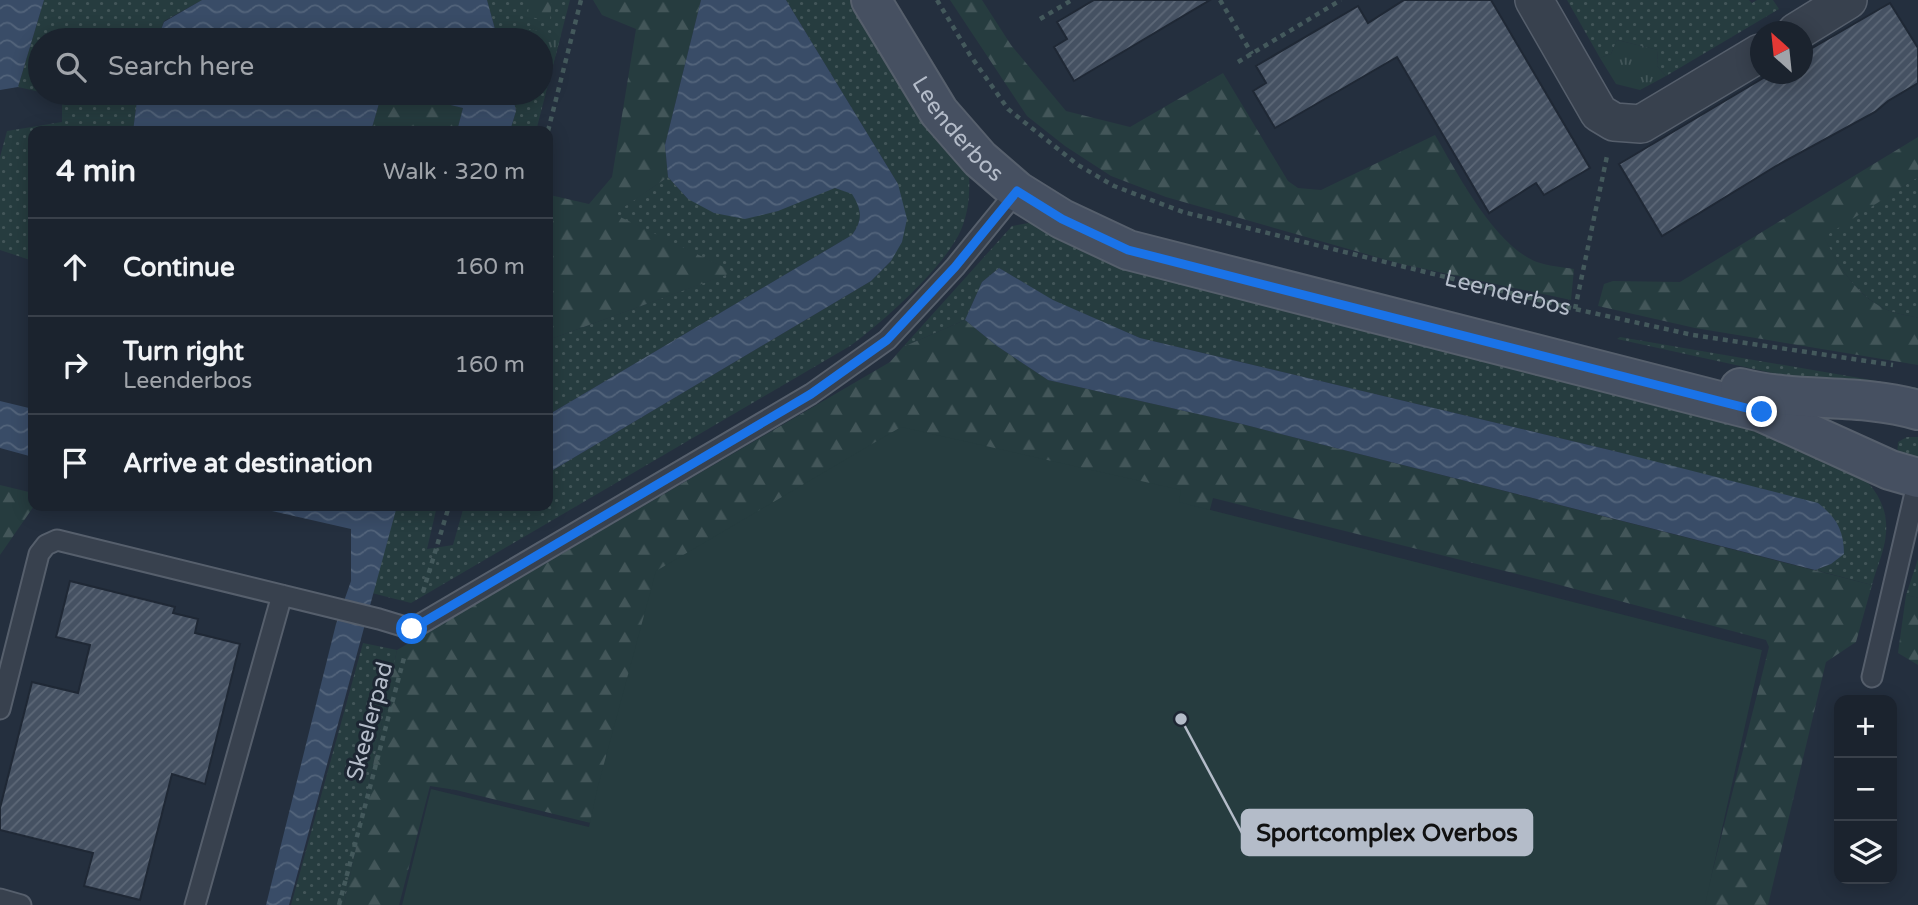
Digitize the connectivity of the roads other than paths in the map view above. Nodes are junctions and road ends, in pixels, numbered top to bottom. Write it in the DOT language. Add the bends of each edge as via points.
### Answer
graph roads {
  1 [pos="871,0"];
  2 [pos="894,0"];
  3 [pos="1534,0"];
  4 [pos="1849,0"];
  5 [pos="1813,22"];
  6 [pos="1750,58"];
  7 [pos="1017,191"];
  8 [pos="1910,407"];
  9 [pos="1876,464"];
  10 [pos="1918,479"];
  11 [pos="282,595"];
  12 [pos="1872,677"];
  13 [pos="0,709"];
  14 [pos="0,899"];
  15 [pos="21,905"];
  16 [pos="195,905"];
  1 -- 7 [label="main road, Leenderbos" via="939,112 980,159"];
  2 -- 8 [label="main road, Leenderbos" via="949,92 982,132 1017,166 1060,197 1114,222 1240,261 1768,395 1859,399"];
  3 -- 6 [label="street" via="1599,113 1614,122 1641,124"];
  4 -- 5 [label="street"];
  7 -- 9 [label="main road, Leenderbos" via="1062,219 1128,250 1762,412"];
  7 -- 11 [label="lane" via="887,340 811,394 412,629"];
  8 -- 9 [label="main road" via="1888,411 1875,421 1868,434"];
  9 -- 10 [label="main road, Leenderbos"];
  10 -- 12 [label="lane"];
  11 -- 13 [label="lane" via="57,540 39,554"];
  11 -- 16 [label="lane"];
  14 -- 15 [label="lane"];
}
